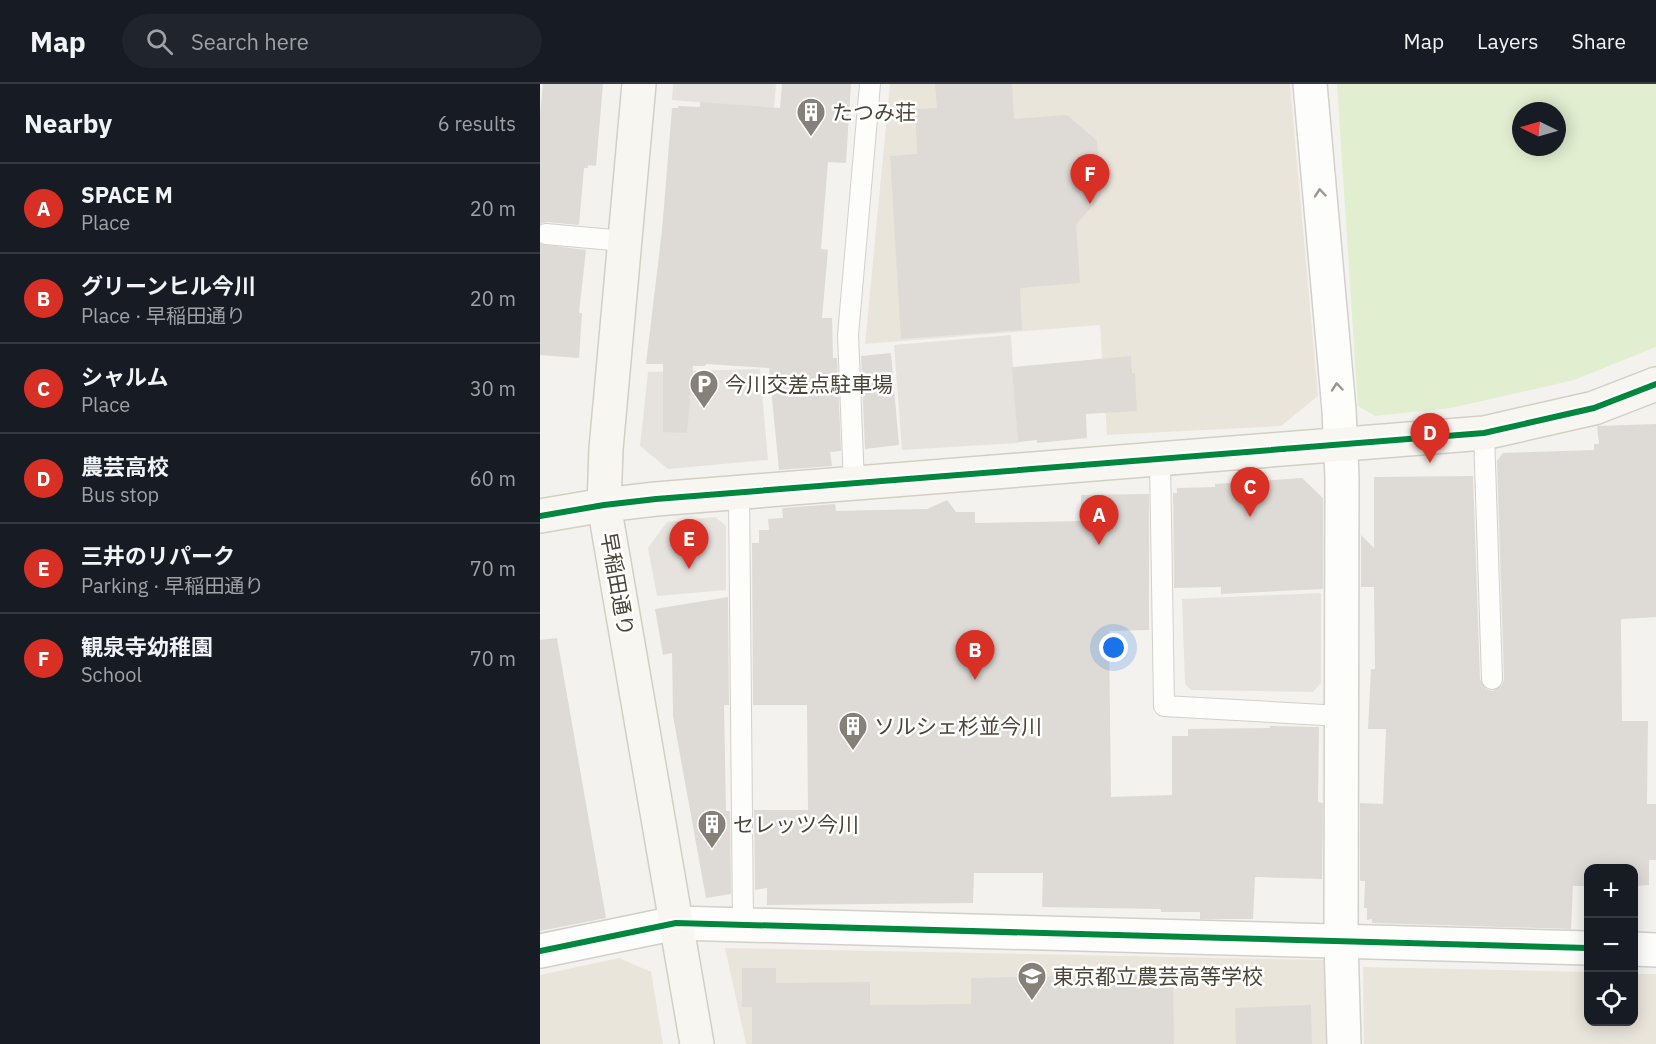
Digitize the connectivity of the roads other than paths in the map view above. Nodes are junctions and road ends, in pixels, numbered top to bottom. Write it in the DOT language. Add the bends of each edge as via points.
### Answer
graph roads {
  1 [pos="639,84"];
  2 [pos="870,84"];
  3 [pos="1310,84"];
  4 [pos="546,234"];
  5 [pos="624,241"];
  6 [pos="1656,384"];
  7 [pos="1484,433"];
  8 [pos="1340,446"];
  9 [pos="1160,459"];
  10 [pos="854,484"];
  11 [pos="739,493"];
  12 [pos="604,505"];
  13 [pos="540,516"];
  14 [pos="1492,679"];
  15 [pos="1341,716"];
  16 [pos="676,923"];
  17 [pos="743,925"];
  18 [pos="1341,942"];
  19 [pos="1584,948"];
  20 [pos="1638,949"];
  21 [pos="1656,950"];
  22 [pos="540,951"];
  23 [pos="697,1044"];
  24 [pos="1344,1044"];
  1 -- 5 [label="street, 早稲田通り"];
  2 -- 10 [label="lane" via="848,335"];
  8 -- 3 [label="street, one-way"];
  4 -- 5 [label="lane"];
  5 -- 12 [label="street, 早稲田通り"];
  6 -- 7 [label="street" via="1594,408"];
  7 -- 8 [label="street"];
  7 -- 14 [label="lane"];
  8 -- 9 [label="street"];
  8 -- 15 [label="street"];
  9 -- 10 [label="street"];
  9 -- 15 [label="lane" via="1164,706"];
  10 -- 11 [label="street"];
  11 -- 12 [label="street"];
  11 -- 17 [label="lane"];
  12 -- 13 [label="street"];
  12 -- 16 [label="street, 早稲田通り"];
  15 -- 18 [label="street"];
  16 -- 17 [label="street"];
  16 -- 22 [label="street"];
  16 -- 23 [label="street, 早稲田通り"];
  17 -- 18 [label="street"];
  18 -- 19 [label="street"];
  18 -- 24 [label="street"];
  20 -- 21 [label="street"];
}
